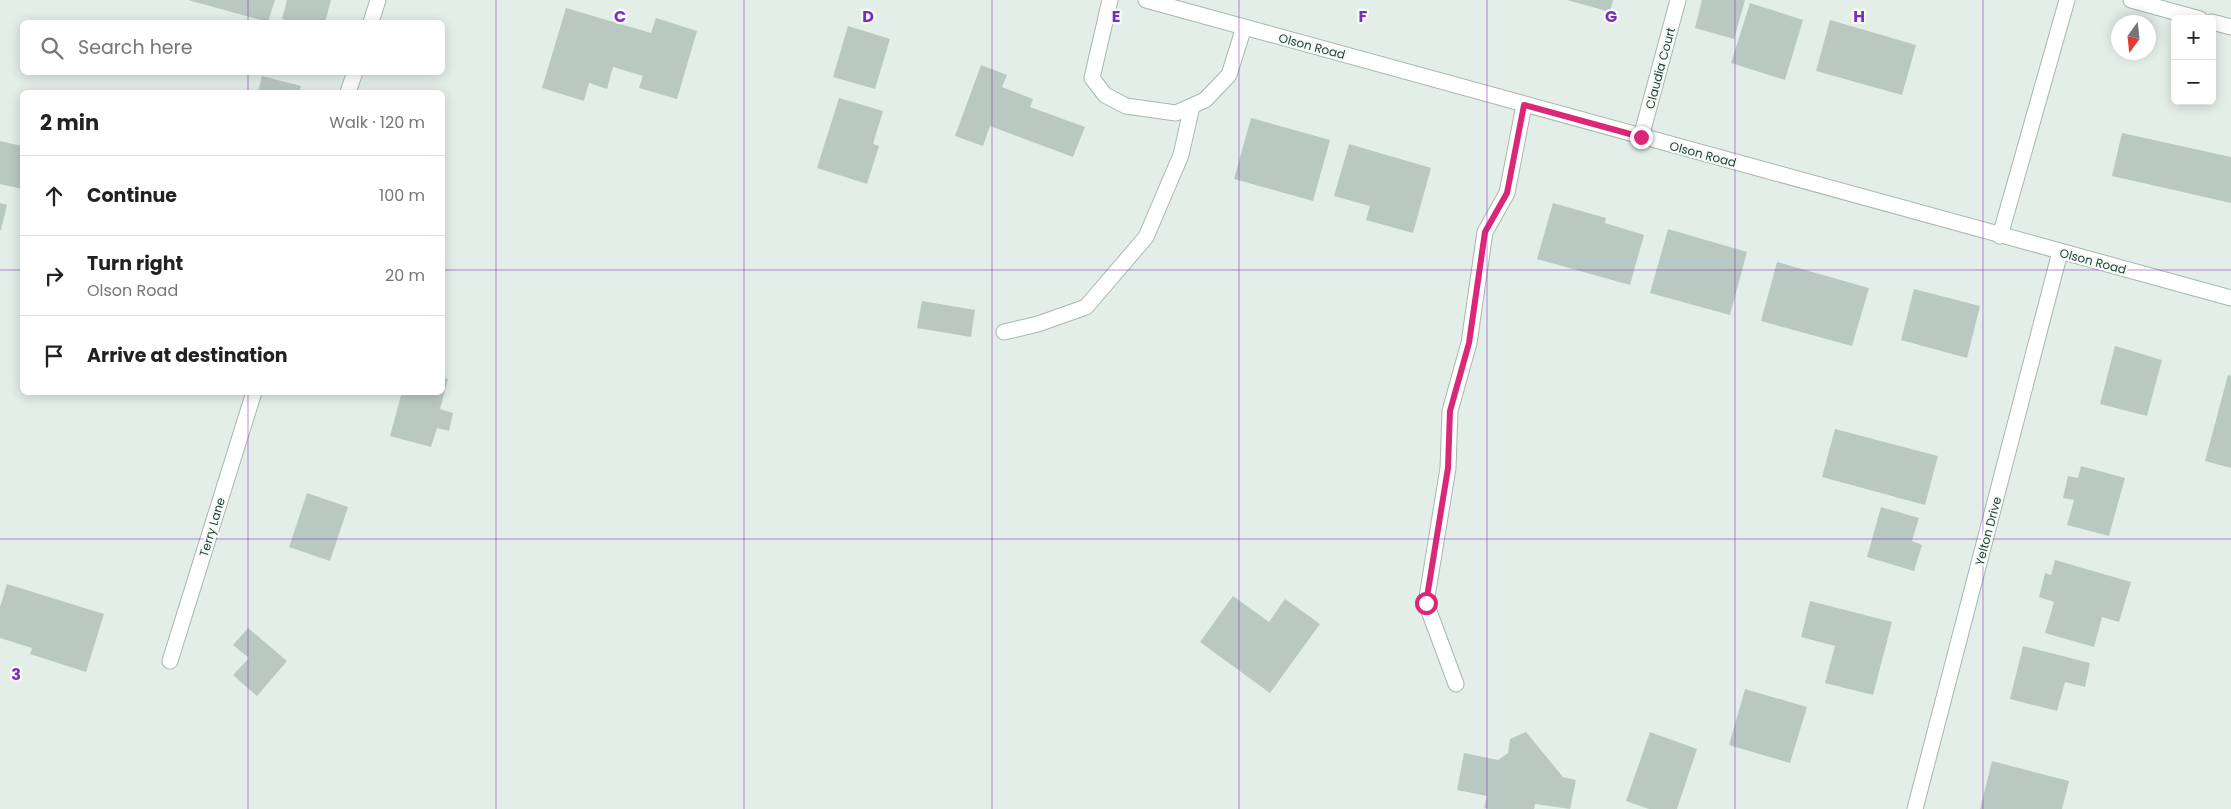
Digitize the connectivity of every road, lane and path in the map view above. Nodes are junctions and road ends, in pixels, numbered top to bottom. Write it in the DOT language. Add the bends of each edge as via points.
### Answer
graph roads {
  1 [pos="378,0"];
  2 [pos="1110,0"];
  3 [pos="1146,0"];
  4 [pos="1678,0"];
  5 [pos="2067,0"];
  6 [pos="2131,0"];
  7 [pos="2185,15"];
  8 [pos="371,20"];
  9 [pos="2216,23"];
  10 [pos="1244,27"];
  11 [pos="2231,27"];
  12 [pos="354,75"];
  13 [pos="349,90"];
  14 [pos="1524,105"];
  15 [pos="1192,106"];
  16 [pos="1641,137"];
  17 [pos="2000,236"];
  18 [pos="2060,252"];
  19 [pos="2231,298"];
  20 [pos="1004,332"];
  21 [pos="253,395"];
  22 [pos="170,661"];
  23 [pos="1456,684"];
  24 [pos="1915,809"];
  1 -- 8 [label="street"];
  2 -- 15 [label="street" via="1092,78 1096,84 1105,95 1126,106 1176,113"];
  3 -- 10 [label="street, Olson Road"];
  4 -- 16 [label="street, Claudia Court"];
  5 -- 17 [label="street"];
  6 -- 7 [label="street"];
  9 -- 11 [label="street"];
  10 -- 14 [label="street, Olson Road"];
  10 -- 15 [label="street" via="1229,75 1205,100"];
  12 -- 13 [label="street"];
  14 -- 16 [label="street, Olson Road"];
  14 -- 23 [label="street" via="1507,193 1485,232 1469,343 1450,411 1448,468 1426,603"];
  15 -- 20 [label="street" via="1181,155 1146,238 1086,308"];
  16 -- 17 [label="street, Olson Road"];
  17 -- 18 [label="street, Olson Road"];
  18 -- 19 [label="street, Olson Road"];
  18 -- 24 [label="street, Yelton Drive"];
  21 -- 22 [label="street, Terry Lane"];
}
